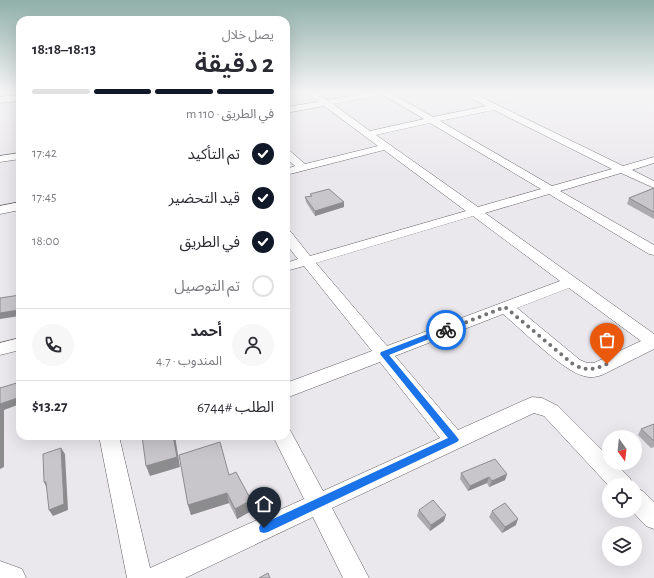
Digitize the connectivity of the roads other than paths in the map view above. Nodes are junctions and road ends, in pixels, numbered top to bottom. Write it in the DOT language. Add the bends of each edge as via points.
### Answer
graph roads {
  1 [pos="349,120"];
  2 [pos="432,120"];
  3 [pos="521,120"];
  4 [pos="368,134"];
  5 [pos="385,147"];
  6 [pos="290,156"];
  7 [pos="16,157"];
  8 [pos="0,160"];
  9 [pos="654,160"];
  10 [pos="302,167"];
  11 [pos="622,169"];
  12 [pos="290,171"];
  13 [pos="654,185"];
  14 [pos="551,190"];
  15 [pos="16,207"];
  16 [pos="0,210"];
  17 [pos="474,212"];
  18 [pos="290,240"];
  19 [pos="654,250"];
  20 [pos="307,261"];
  21 [pos="290,266"];
  22 [pos="571,282"];
  23 [pos="505,307"];
  24 [pos="654,342"];
  25 [pos="16,345"];
  26 [pos="0,349"];
  27 [pos="384,354"];
  28 [pos="290,389"];
  29 [pos="110,440"];
  30 [pos="285,440"];
  31 [pos="454,440"];
  32 [pos="615,478"];
  33 [pos="318,503"];
  34 [pos="642,505"];
  35 [pos="654,518"];
  36 [pos="0,573"];
  37 [pos="13,578"];
  38 [pos="140,578"];
  39 [pos="157,578"];
  40 [pos="356,578"];
  1 -- 4 [label="street"];
  2 -- 4 [label="street"];
  2 -- 14 [label="street"];
  3 -- 11 [label="street"];
  4 -- 5 [label="street"];
  5 -- 10 [label="street"];
  5 -- 17 [label="street"];
  6 -- 10 [label="street"];
  7 -- 8 [label="street"];
  9 -- 11 [label="street"];
  10 -- 12 [label="street"];
  11 -- 13 [label="street"];
  11 -- 14 [label="street"];
  14 -- 17 [label="street"];
  14 -- 19 [label="street"];
  15 -- 16 [label="street"];
  17 -- 20 [label="street"];
  17 -- 22 [label="street"];
  18 -- 20 [label="street"];
  20 -- 21 [label="street"];
  20 -- 27 [label="street"];
  22 -- 23 [label="street"];
  22 -- 24 [label="street"];
  23 -- 24 [label="street" via="574,365 585,370 596,370"];
  23 -- 27 [label="street"];
  25 -- 26 [label="street"];
  27 -- 28 [label="street"];
  27 -- 31 [label="street"];
  29 -- 38 [label="street"];
  30 -- 33 [label="street"];
  31 -- 32 [label="street" via="532,405 542,406 551,412"];
  31 -- 33 [label="street"];
  33 -- 39 [label="street"];
  33 -- 40 [label="street"];
  34 -- 35 [label="street"];
  36 -- 37 [label="street"];
}
